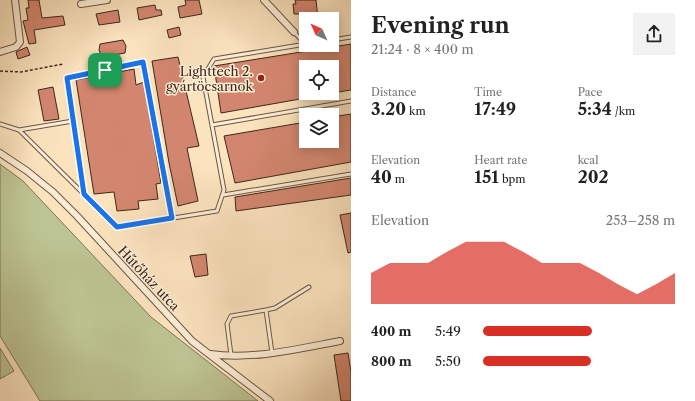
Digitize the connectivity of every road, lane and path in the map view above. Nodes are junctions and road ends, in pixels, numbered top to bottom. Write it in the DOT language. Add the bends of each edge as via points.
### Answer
graph roads {
  1 [pos="15,0"];
  2 [pos="107,0"];
  3 [pos="264,0"];
  4 [pos="81,4"];
  5 [pos="294,32"];
  6 [pos="299,37"];
  7 [pos="351,37"];
  8 [pos="339,39"];
  9 [pos="299,45"];
  10 [pos="0,52"];
  11 [pos="63,64"];
  12 [pos="0,71"];
  13 [pos="351,101"];
  14 [pos="73,121"];
  15 [pos="0,124"];
  16 [pos="212,125"];
  17 [pos="19,130"];
  18 [pos="0,153"];
  19 [pos="351,174"];
  20 [pos="84,194"];
  21 [pos="223,195"];
  22 [pos="172,218"];
  23 [pos="309,287"];
  24 [pos="266,310"];
  25 [pos="340,342"];
  26 [pos="272,353"];
  27 [pos="209,354"];
  28 [pos="231,357"];
  29 [pos="270,401"];
  1 -- 10 [label="street" via="20,42 16,47"];
  2 -- 4 [label="street"];
  3 -- 5 [label="street"];
  5 -- 6 [label="lane"];
  7 -- 8 [label="lane"];
  9 -- 16 [label="lane" via="214,59 203,77"];
  11 -- 12 [label="path" via="21,72"];
  13 -- 16 [label="lane"];
  14 -- 17 [label="lane"];
  14 -- 20 [label="lane"];
  14 -- 22 [label="lane" via="67,78 143,62"];
  15 -- 17 [label="lane"];
  16 -- 21 [label="lane"];
  17 -- 20 [label="lane"];
  18 -- 27 [label="street, Hűtőház utca" via="53,192 192,341"];
  19 -- 21 [label="lane"];
  20 -- 22 [label="lane" via="117,227"];
  21 -- 22 [label="lane" via="217,211"];
  23 -- 24 [label="lane" via="275,308"];
  24 -- 26 [label="lane"];
  24 -- 28 [label="lane" via="232,316 226,324"];
  25 -- 26 [label="street"];
  26 -- 28 [label="street"];
  27 -- 28 [label="street"];
  27 -- 29 [label="street, Hűtőház utca"];
}
